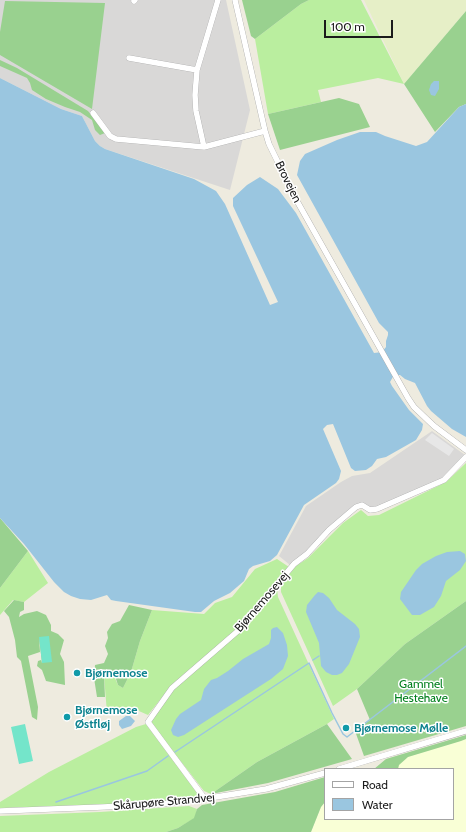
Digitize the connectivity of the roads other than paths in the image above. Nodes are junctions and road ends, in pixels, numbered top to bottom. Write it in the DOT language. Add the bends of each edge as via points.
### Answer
graph roads {
  1 [pos="218,0"];
  2 [pos="235,0"];
  3 [pos="129,58"];
  4 [pos="197,70"];
  5 [pos="93,113"];
  6 [pos="265,131"];
  7 [pos="204,147"];
  8 [pos="466,450"];
  9 [pos="466,457"];
  10 [pos="466,731"];
  11 [pos="342,768"];
  12 [pos="324,773"];
  13 [pos="205,799"];
  14 [pos="0,810"];
  1 -- 4 [label="street"];
  2 -- 6 [label="street, Brovejen"];
  3 -- 4 [label="street"];
  4 -- 7 [label="street" via="196,111"];
  5 -- 7 [label="street" via="110,136 116,139"];
  6 -- 7 [label="street"];
  6 -- 8 [label="street, Brovejen" via="297,201 414,407"];
  9 -- 13 [label="street, Bjørnemosevej" via="444,480 377,509 370,510 362,505 356,507 294,564 239,630 172,688 148,722"];
  10 -- 11 [label="street"];
  12 -- 13 [label="street, Skårupøre Strandvej" via="266,789"];
  13 -- 14 [label="street, Skårupøre Strandvej" via="162,804"];
}
